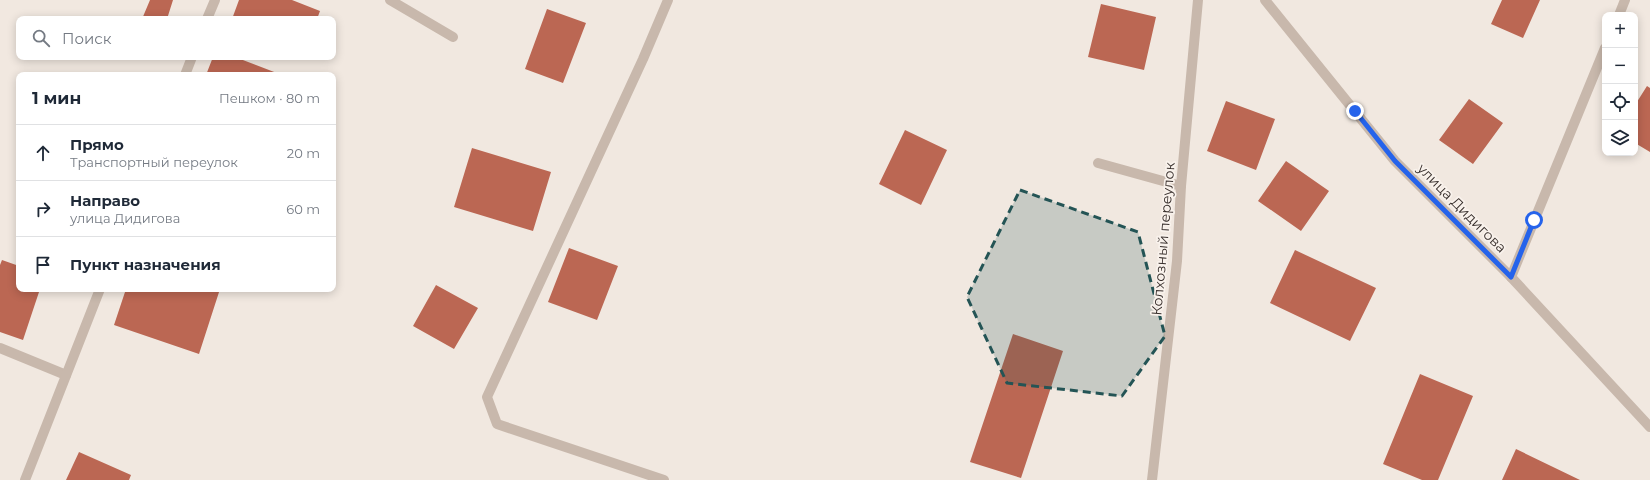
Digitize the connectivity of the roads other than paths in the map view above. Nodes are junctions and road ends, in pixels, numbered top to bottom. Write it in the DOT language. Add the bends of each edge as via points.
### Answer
graph roads {
  1 [pos="215,0"];
  2 [pos="390,0"];
  3 [pos="668,0"];
  4 [pos="1198,0"];
  5 [pos="1265,0"];
  6 [pos="1625,0"];
  7 [pos="1619,12"];
  8 [pos="208,16"];
  9 [pos="453,37"];
  10 [pos="1602,55"];
  11 [pos="191,60"];
  12 [pos="186,72"];
  13 [pos="1098,163"];
  14 [pos="1181,186"];
  15 [pos="1511,277"];
  16 [pos="99,292"];
  17 [pos="0,348"];
  18 [pos="66,375"];
  19 [pos="1650,427"];
  20 [pos="25,480"];
  21 [pos="664,480"];
  22 [pos="1152,480"];
  1 -- 8 [label="street"];
  2 -- 9 [label="street"];
  3 -- 21 [label="street" via="487,397 497,424"];
  4 -- 14 [label="street, Колхозный переулок"];
  5 -- 15 [label="street, улица Дидигова" via="1395,161"];
  6 -- 7 [label="street"];
  10 -- 15 [label="street"];
  11 -- 12 [label="street"];
  13 -- 14 [label="street"];
  14 -- 22 [label="street, Колхозный переулок" via="1177,261"];
  15 -- 19 [label="street, улица Дидигова"];
  16 -- 18 [label="street"];
  17 -- 18 [label="street"];
  18 -- 20 [label="street"];
}
